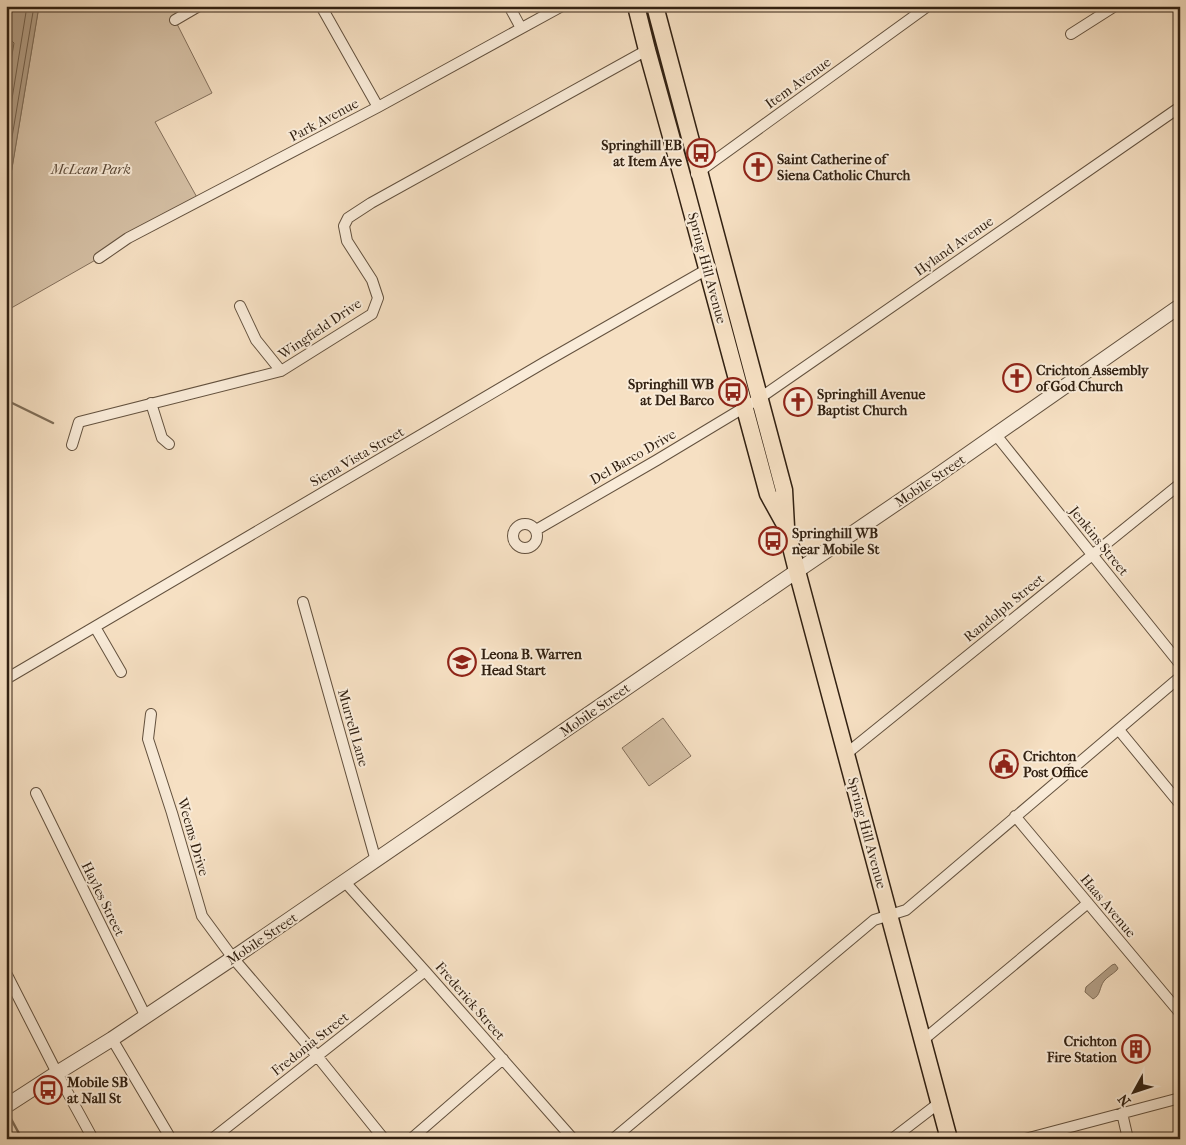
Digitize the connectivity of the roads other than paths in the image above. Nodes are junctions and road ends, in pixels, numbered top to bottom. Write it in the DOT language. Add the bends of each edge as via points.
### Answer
graph roads {
  1 [pos="200,6"];
  2 [pos="321,6"];
  3 [pos="509,6"];
  4 [pos="562,6"];
  5 [pos="636,6"];
  6 [pos="655,6"];
  7 [pos="928,6"];
  8 [pos="1115,6"];
  9 [pos="174,20"];
  10 [pos="521,28"];
  11 [pos="1071,34"];
  12 [pos="647,50"];
  13 [pos="378,107"];
  14 [pos="1180,107"];
  15 [pos="699,172"];
  16 [pos="684,183"];
  17 [pos="99,258"];
  18 [pos="723,260"];
  19 [pos="707,269"];
  20 [pos="240,306"];
  21 [pos="1180,306"];
  22 [pos="281,371"];
  23 [pos="760,398"];
  24 [pos="151,403"];
  25 [pos="744,407"];
  26 [pos="996,435"];
  27 [pos="169,444"];
  28 [pos="72,445"];
  29 [pos="1180,484"];
  30 [pos="786,527"];
  31 [pos="536,530"];
  32 [pos="1092,554"];
  33 [pos="797,571"];
  34 [pos="303,602"];
  35 [pos="95,627"];
  36 [pos="1180,664"];
  37 [pos="121,672"];
  38 [pos="1180,677"];
  39 [pos="6,679"];
  40 [pos="151,714"];
  41 [pos="1119,730"];
  42 [pos="846,754"];
  43 [pos="36,793"];
  44 [pos="1180,804"];
  45 [pos="1015,816"];
  46 [pos="376,861"];
  47 [pos="345,882"];
  48 [pos="1088,903"];
  49 [pos="889,915"];
  50 [pos="234,958"];
  51 [pos="425,971"];
  52 [pos="6,973"];
  53 [pos="1180,1013"];
  54 [pos="146,1017"];
  55 [pos="112,1039"];
  56 [pos="922,1041"];
  57 [pos="317,1056"];
  58 [pos="503,1059"];
  59 [pos="57,1073"];
  60 [pos="1180,1098"];
  61 [pos="939,1103"];
  62 [pos="6,1106"];
  63 [pos="1122,1113"];
  64 [pos="93,1139"];
  65 [pos="170,1139"];
  66 [pos="212,1139"];
  67 [pos="384,1139"];
  68 [pos="410,1139"];
  69 [pos="573,1139"];
  70 [pos="613,1139"];
  71 [pos="892,1139"];
  72 [pos="948,1139"];
  73 [pos="1025,1139"];
  74 [pos="1128,1139"];
  1 -- 9 [label="street"];
  2 -- 13 [label="street"];
  3 -- 10 [label="street"];
  4 -- 10 [label="street, Park Avenue"];
  5 -- 12 [label="main road, Spring Hill Avenue"];
  6 -- 15 [label="main road, Spring Hill Avenue"];
  7 -- 15 [label="street, Item Avenue"];
  8 -- 11 [label="street"];
  10 -- 13 [label="street, Park Avenue"];
  12 -- 16 [label="main road, Spring Hill Avenue"];
  12 -- 22 [label="street, Wingfield Drive" via="348,218 344,226 347,241 372,280 378,298 372,314"];
  13 -- 17 [label="street, Park Avenue" via="128,238"];
  14 -- 23 [label="street, Hyland Avenue"];
  15 -- 16 [label="street, Item Avenue"];
  15 -- 18 [label="main road, Spring Hill Avenue"];
  16 -- 19 [label="main road, Spring Hill Avenue"];
  18 -- 19 [label="street, Siena Vista Street"];
  18 -- 23 [label="main road, Spring Hill Avenue"];
  19 -- 25 [label="main road, Spring Hill Avenue"];
  19 -- 35 [label="street, Siena Vista Street"];
  20 -- 22 [label="street" via="256,340"];
  21 -- 26 [label="street, Mobile Street"];
  22 -- 24 [label="street, Wingfield Drive"];
  23 -- 25 [label="street, Hyland Avenue"];
  23 -- 30 [label="main road, Spring Hill Avenue" via="784,490"];
  24 -- 27 [label="street" via="162,438"];
  24 -- 28 [label="street, Wingfield Drive" via="79,422"];
  25 -- 30 [label="main road, Spring Hill Avenue" via="768,494"];
  25 -- 31 [label="street, Del Barco Drive"];
  26 -- 32 [label="street, Jenkins Street"];
  26 -- 33 [label="street, Mobile Street"];
  29 -- 32 [label="street, Randolph Street"];
  30 -- 33 [label="main road, Spring Hill Avenue"];
  32 -- 36 [label="street, Jenkins Street"];
  32 -- 42 [label="street, Randolph Street"];
  33 -- 42 [label="main road, Spring Hill Avenue"];
  33 -- 46 [label="street, Mobile Street"];
  34 -- 46 [label="street, Murrell Lane"];
  35 -- 37 [label="street"];
  35 -- 39 [label="street, Siena Vista Street"];
  38 -- 41 [label="street"];
  40 -- 50 [label="street, Weems Drive" via="148,739 202,916"];
  41 -- 44 [label="street"];
  41 -- 45 [label="street"];
  42 -- 49 [label="main road, Spring Hill Avenue"];
  43 -- 54 [label="street, Hayles Street"];
  45 -- 48 [label="street, Haas Avenue"];
  45 -- 49 [label="street" via="906,910"];
  46 -- 47 [label="street, Mobile Street"];
  47 -- 50 [label="street, Mobile Street"];
  47 -- 51 [label="street, Frederick Street"];
  48 -- 53 [label="street, Haas Avenue"];
  48 -- 56 [label="street"];
  49 -- 56 [label="main road, Spring Hill Avenue"];
  49 -- 70 [label="street" via="872,922"];
  50 -- 54 [label="street, Mobile Street"];
  50 -- 57 [label="street, Weems Drive"];
  51 -- 57 [label="street, Fredonia Street"];
  51 -- 58 [label="street, Frederick Street"];
  52 -- 59 [label="street"];
  54 -- 55 [label="street, Mobile Street"];
  55 -- 59 [label="street, Mobile Street"];
  55 -- 65 [label="street"];
  56 -- 61 [label="main road, Spring Hill Avenue"];
  57 -- 66 [label="street, Fredonia Street"];
  57 -- 67 [label="street, Weems Drive"];
  58 -- 68 [label="street"];
  58 -- 69 [label="street, Frederick Street"];
  59 -- 62 [label="street, Mobile Street"];
  59 -- 64 [label="street"];
  60 -- 63 [label="street"];
  61 -- 71 [label="street"];
  61 -- 72 [label="main road, Spring Hill Avenue"];
  63 -- 73 [label="street"];
  63 -- 74 [label="street"];
}
